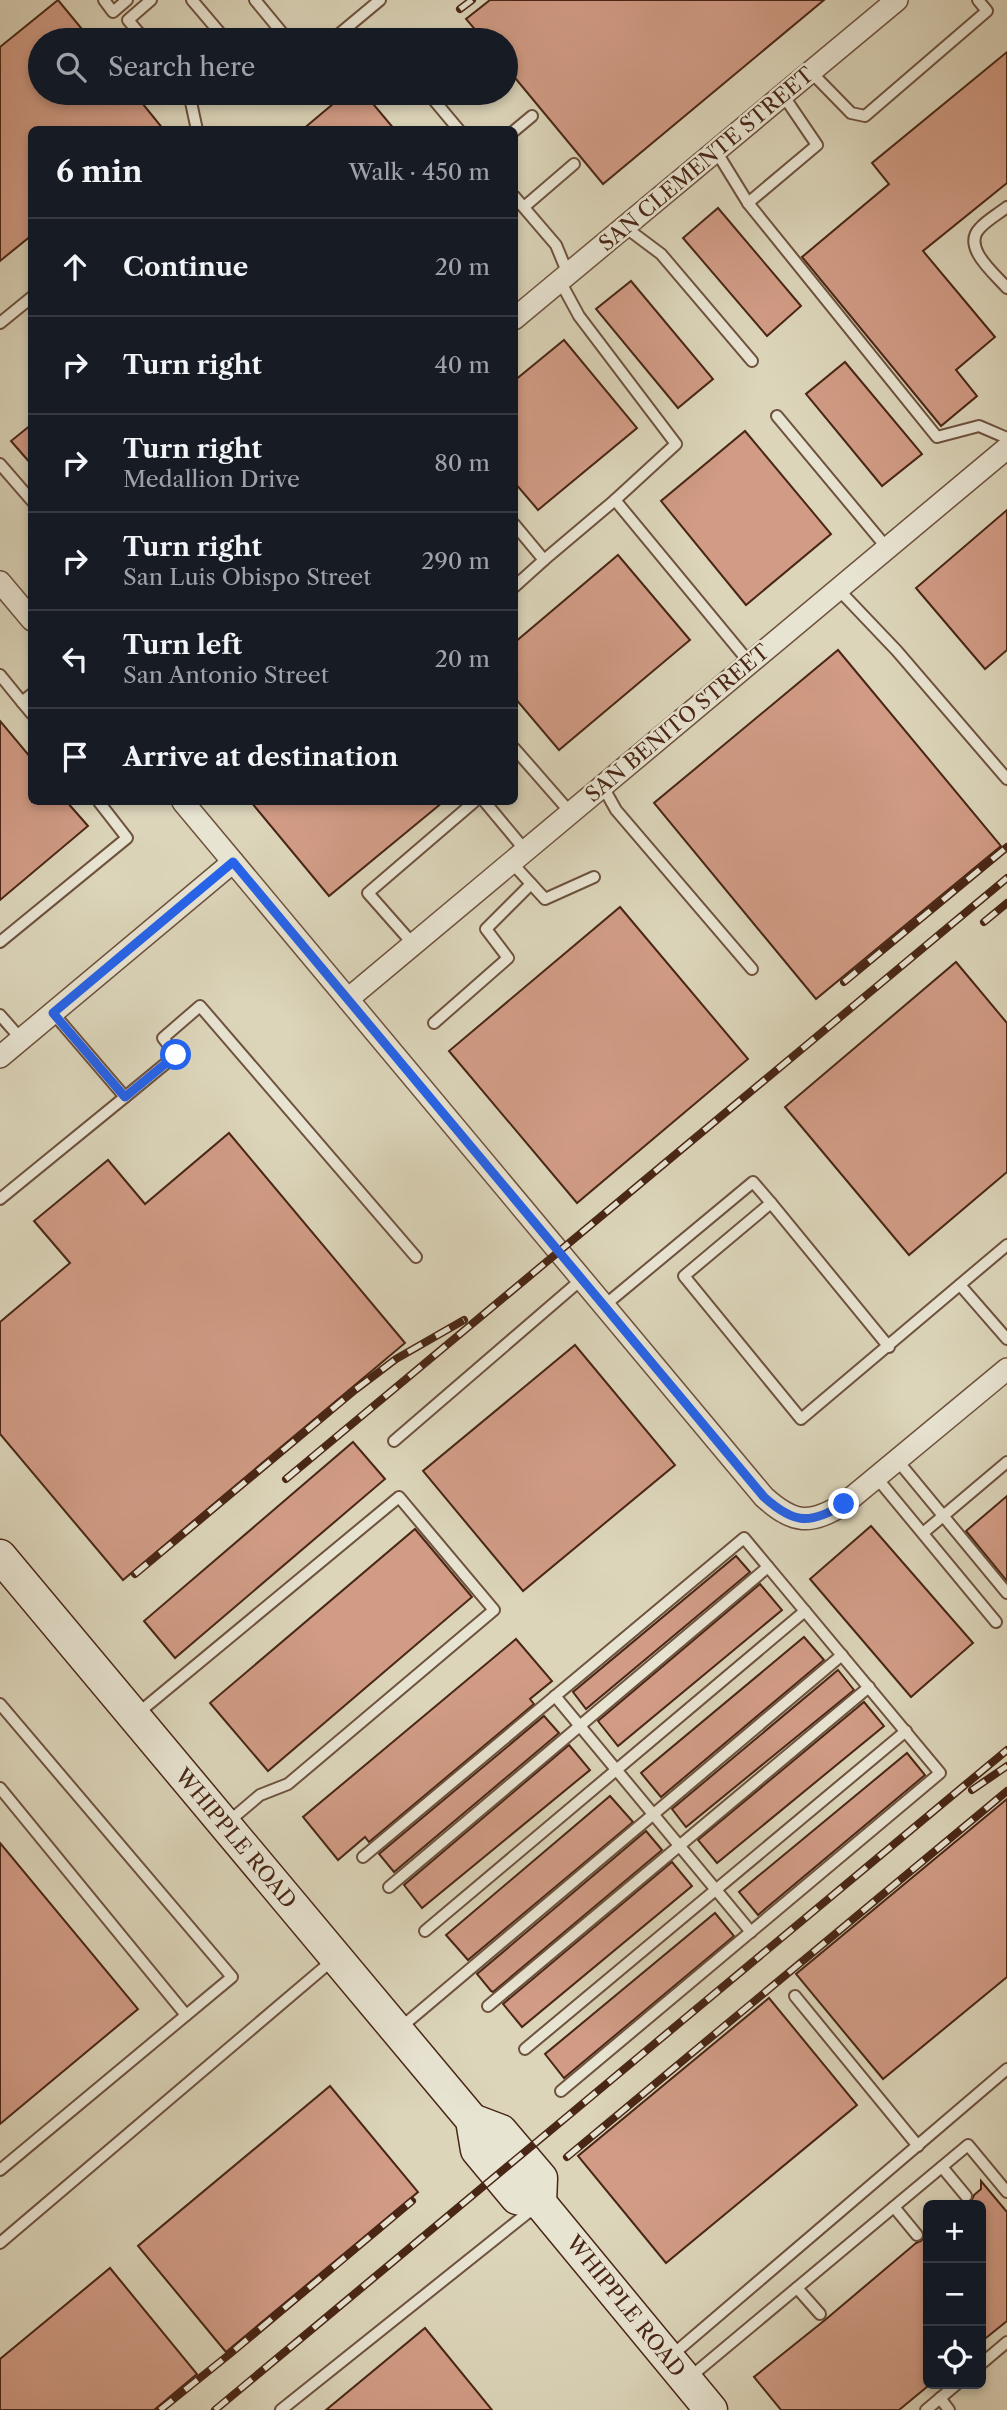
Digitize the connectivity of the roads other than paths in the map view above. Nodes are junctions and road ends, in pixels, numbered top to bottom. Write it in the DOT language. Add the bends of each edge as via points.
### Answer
graph roads {
  1 [pos="104,0"];
  2 [pos="127,0"];
  3 [pos="151,0"];
  4 [pos="192,0"];
  5 [pos="255,0"];
  6 [pos="380,0"];
  7 [pos="897,0"];
  8 [pos="978,0"];
  9 [pos="135,28"];
  10 [pos="216,28"];
  11 [pos="278,28"];
  12 [pos="346,28"];
  13 [pos="811,72"];
  14 [pos="783,95"];
  15 [pos="191,105"];
  16 [pos="438,105"];
  17 [pos="532,116"];
  18 [pos="196,126"];
  19 [pos="456,126"];
  20 [pos="518,128"];
  21 [pos="716,151"];
  22 [pos="574,164"];
  23 [pos="518,200"];
  24 [pos="748,204"];
  25 [pos="524,207"];
  26 [pos="1007,207"];
  27 [pos="625,226"];
  28 [pos="564,278"];
  29 [pos="1007,288"];
  30 [pos="28,301"];
  31 [pos="518,316"];
  32 [pos="0,323"];
  33 [pos="752,361"];
  34 [pos="777,416"];
  35 [pos="1007,438"];
  36 [pos="1007,448"];
  37 [pos="0,464"];
  38 [pos="28,496"];
  39 [pos="615,500"];
  40 [pos="518,529"];
  41 [pos="887,548"];
  42 [pos="544,560"];
  43 [pos="0,582"];
  44 [pos="518,583"];
  45 [pos="838,589"];
  46 [pos="28,615"];
  47 [pos="749,662"];
  48 [pos="0,675"];
  49 [pos="28,697"];
  50 [pos="22,702"];
  51 [pos="28,709"];
  52 [pos="518,753"];
  53 [pos="1007,779"];
  54 [pos="602,785"];
  55 [pos="101,805"];
  56 [pos="186,805"];
  57 [pos="471,805"];
  58 [pos="487,805"];
  59 [pos="570,812"];
  60 [pos="518,856"];
  61 [pos="233,862"];
  62 [pos="594,877"];
  63 [pos="531,884"];
  64 [pos="0,942"];
  65 [pos="413,944"];
  66 [pos="752,969"];
  67 [pos="348,999"];
  68 [pos="53,1013"];
  69 [pos="0,1015"];
  70 [pos="434,1023"];
  71 [pos="21,1039"];
  72 [pos="0,1057"];
  73 [pos="125,1097"];
  74 [pos="0,1199"];
  75 [pos="771,1203"];
  76 [pos="1007,1245"];
  77 [pos="416,1257"];
  78 [pos="582,1279"];
  79 [pos="960,1285"];
  80 [pos="605,1306"];
  81 [pos="1007,1339"];
  82 [pos="889,1346"];
  83 [pos="1005,1376"];
  84 [pos="394,1441"];
  85 [pos="897,1460"];
  86 [pos="1007,1462"];
  87 [pos="876,1478"];
  88 [pos="943,1516"];
  89 [pos="923,1533"];
  90 [pos="3,1567"];
  91 [pos="768,1567"];
  92 [pos="1007,1592"];
  93 [pos="805,1611"];
  94 [pos="996,1622"];
  95 [pos="842,1655"];
  96 [pos="869,1687"];
  97 [pos="555,1696"];
  98 [pos="0,1704"];
  99 [pos="134,1717"];
  100 [pos="581,1727"];
  101 [pos="906,1731"];
  102 [pos="617,1770"];
  103 [pos="0,1788"];
  104 [pos="653,1814"];
  105 [pos="225,1825"];
  106 [pos="679,1845"];
  107 [pos="363,1857"];
  108 [pos="389,1887"];
  109 [pos="715,1889"];
  110 [pos="425,1931"];
  111 [pos="751,1932"];
  112 [pos="336,1957"];
  113 [pos="794,1996"];
  114 [pos="488,2006"];
  115 [pos="186,2015"];
  116 [pos="396,2030"];
  117 [pos="525,2049"];
  118 [pos="1007,2069"];
  119 [pos="561,2091"];
  120 [pos="918,2146"];
  121 [pos="942,2167"];
  122 [pos="0,2170"];
  123 [pos="1007,2192"];
  124 [pos="966,2196"];
  125 [pos="540,2203"];
  126 [pos="894,2207"];
  127 [pos="917,2235"];
  128 [pos="0,2243"];
  129 [pos="797,2288"];
  130 [pos="820,2314"];
  131 [pos="1007,2342"];
  132 [pos="986,2360"];
  133 [pos="677,2369"];
  134 [pos="951,2389"];
  135 [pos="940,2398"];
  136 [pos="281,2410"];
  137 [pos="711,2410"];
  138 [pos="926,2410"];
  139 [pos="949,2410"];
  1 -- 2 [label="lane" via="113,12"];
  3 -- 9 [label="lane" via="128,20"];
  4 -- 10 [label="lane"];
  5 -- 11 [label="lane"];
  6 -- 12 [label="lane"];
  7 -- 13 [label="street, SAN CLEMENTE STREET"];
  8 -- 13 [label="lane" via="987,12 865,116 851,113"];
  13 -- 14 [label="street, SAN CLEMENTE STREET"];
  14 -- 21 [label="street, SAN CLEMENTE STREET"];
  14 -- 24 [label="lane" via="817,145"];
  15 -- 18 [label="lane"];
  16 -- 19 [label="lane"];
  17 -- 20 [label="lane"];
  21 -- 24 [label="lane"];
  21 -- 27 [label="street, SAN CLEMENTE STREET"];
  22 -- 25 [label="lane"];
  23 -- 25 [label="lane"];
  24 -- 35 [label="lane" via="937,437 979,426"];
  25 -- 28 [label="lane" via="556,246"];
  26 -- 29 [label="lane" via="978,229 974,241 978,255"];
  27 -- 28 [label="street, SAN CLEMENTE STREET"];
  27 -- 33 [label="lane" via="661,254"];
  28 -- 31 [label="street, SAN CLEMENTE STREET"];
  28 -- 39 [label="lane" via="579,316 676,444"];
  30 -- 32 [label="lane"];
  34 -- 41 [label="lane"];
  36 -- 41 [label="street, SAN BENITO STREET"];
  37 -- 38 [label="lane"];
  39 -- 42 [label="lane"];
  39 -- 47 [label="lane"];
  40 -- 42 [label="lane"];
  41 -- 45 [label="street, SAN BENITO STREET"];
  42 -- 44 [label="lane"];
  43 -- 46 [label="street"];
  45 -- 47 [label="street, SAN BENITO STREET"];
  45 -- 53 [label="lane"];
  47 -- 54 [label="street, SAN BENITO STREET"];
  48 -- 50 [label="lane"];
  49 -- 50 [label="lane"];
  50 -- 51 [label="lane"];
  52 -- 59 [label="lane"];
  54 -- 59 [label="street, SAN BENITO STREET"];
  54 -- 66 [label="lane" via="616,810"];
  55 -- 64 [label="lane" via="127,838"];
  56 -- 61 [label="street"];
  57 -- 65 [label="lane" via="368,893"];
  58 -- 60 [label="lane"];
  59 -- 60 [label="street, SAN BENITO STREET"];
  60 -- 63 [label="lane"];
  60 -- 65 [label="street, SAN BENITO STREET"];
  61 -- 67 [label="street"];
  61 -- 68 [label="street"];
  62 -- 63 [label="lane" via="545,899"];
  63 -- 70 [label="lane" via="486,929 508,958"];
  65 -- 67 [label="street, SAN BENITO STREET"];
  67 -- 78 [label="street"];
  68 -- 71 [label="street"];
  68 -- 73 [label="lane"];
  69 -- 71 [label="lane"];
  71 -- 72 [label="street"];
  73 -- 74 [label="lane"];
  73 -- 77 [label="lane" via="176,1055 163,1038 200,1006"];
  75 -- 80 [label="lane" via="753,1182"];
  75 -- 82 [label="lane"];
  75 -- 82 [label="lane" via="684,1276 785,1399 802,1419"];
  76 -- 79 [label="lane"];
  78 -- 80 [label="street"];
  78 -- 84 [label="lane"];
  79 -- 81 [label="lane"];
  79 -- 82 [label="lane"];
  80 -- 87 [label="street" via="781,1512 800,1519 822,1517"];
  83 -- 85 [label="street"];
  85 -- 87 [label="street"];
  85 -- 88 [label="lane"];
  86 -- 88 [label="lane"];
  87 -- 89 [label="lane"];
  88 -- 89 [label="lane"];
  88 -- 92 [label="lane"];
  89 -- 94 [label="lane"];
  90 -- 99 [label="main road, WHIPPLE ROAD"];
  91 -- 93 [label="lane"];
  91 -- 97 [label="lane" via="744,1538"];
  91 -- 100 [label="lane"];
  93 -- 95 [label="lane"];
  93 -- 102 [label="lane"];
  95 -- 96 [label="lane"];
  95 -- 104 [label="lane"];
  96 -- 101 [label="lane"];
  96 -- 106 [label="lane"];
  97 -- 100 [label="lane"];
  97 -- 107 [label="lane"];
  98 -- 115 [label="lane" via="232,1977"];
  99 -- 105 [label="main road, WHIPPLE ROAD"];
  99 -- 105 [label="lane" via="399,1497 494,1610 288,1784 260,1795"];
  100 -- 102 [label="lane"];
  100 -- 108 [label="lane"];
  101 -- 109 [label="lane"];
  101 -- 111 [label="lane" via="940,1773"];
  102 -- 104 [label="lane"];
  102 -- 110 [label="lane"];
  103 -- 115 [label="lane"];
  104 -- 106 [label="lane"];
  104 -- 116 [label="lane"];
  105 -- 112 [label="main road, WHIPPLE ROAD"];
  106 -- 109 [label="lane"];
  106 -- 114 [label="lane"];
  109 -- 111 [label="lane"];
  109 -- 117 [label="lane"];
  111 -- 119 [label="lane"];
  112 -- 116 [label="main road, WHIPPLE ROAD"];
  112 -- 128 [label="lane"];
  113 -- 120 [label="lane"];
  115 -- 122 [label="lane"];
  116 -- 125 [label="main road, WHIPPLE ROAD" via="472,2120 477,2150 517,2198"];
  118 -- 120 [label="lane"];
  120 -- 133 [label="lane"];
  121 -- 123 [label="lane" via="968,2145"];
  121 -- 124 [label="lane"];
  121 -- 126 [label="lane"];
  125 -- 133 [label="main road, WHIPPLE ROAD"];
  125 -- 136 [label="lane"];
  126 -- 127 [label="lane"];
  126 -- 129 [label="lane"];
  129 -- 130 [label="lane"];
  129 -- 133 [label="lane"];
  131 -- 132 [label="lane"];
  133 -- 137 [label="main road, WHIPPLE ROAD"];
  134 -- 135 [label="lane"];
  135 -- 138 [label="lane"];
  135 -- 139 [label="lane"];
}
